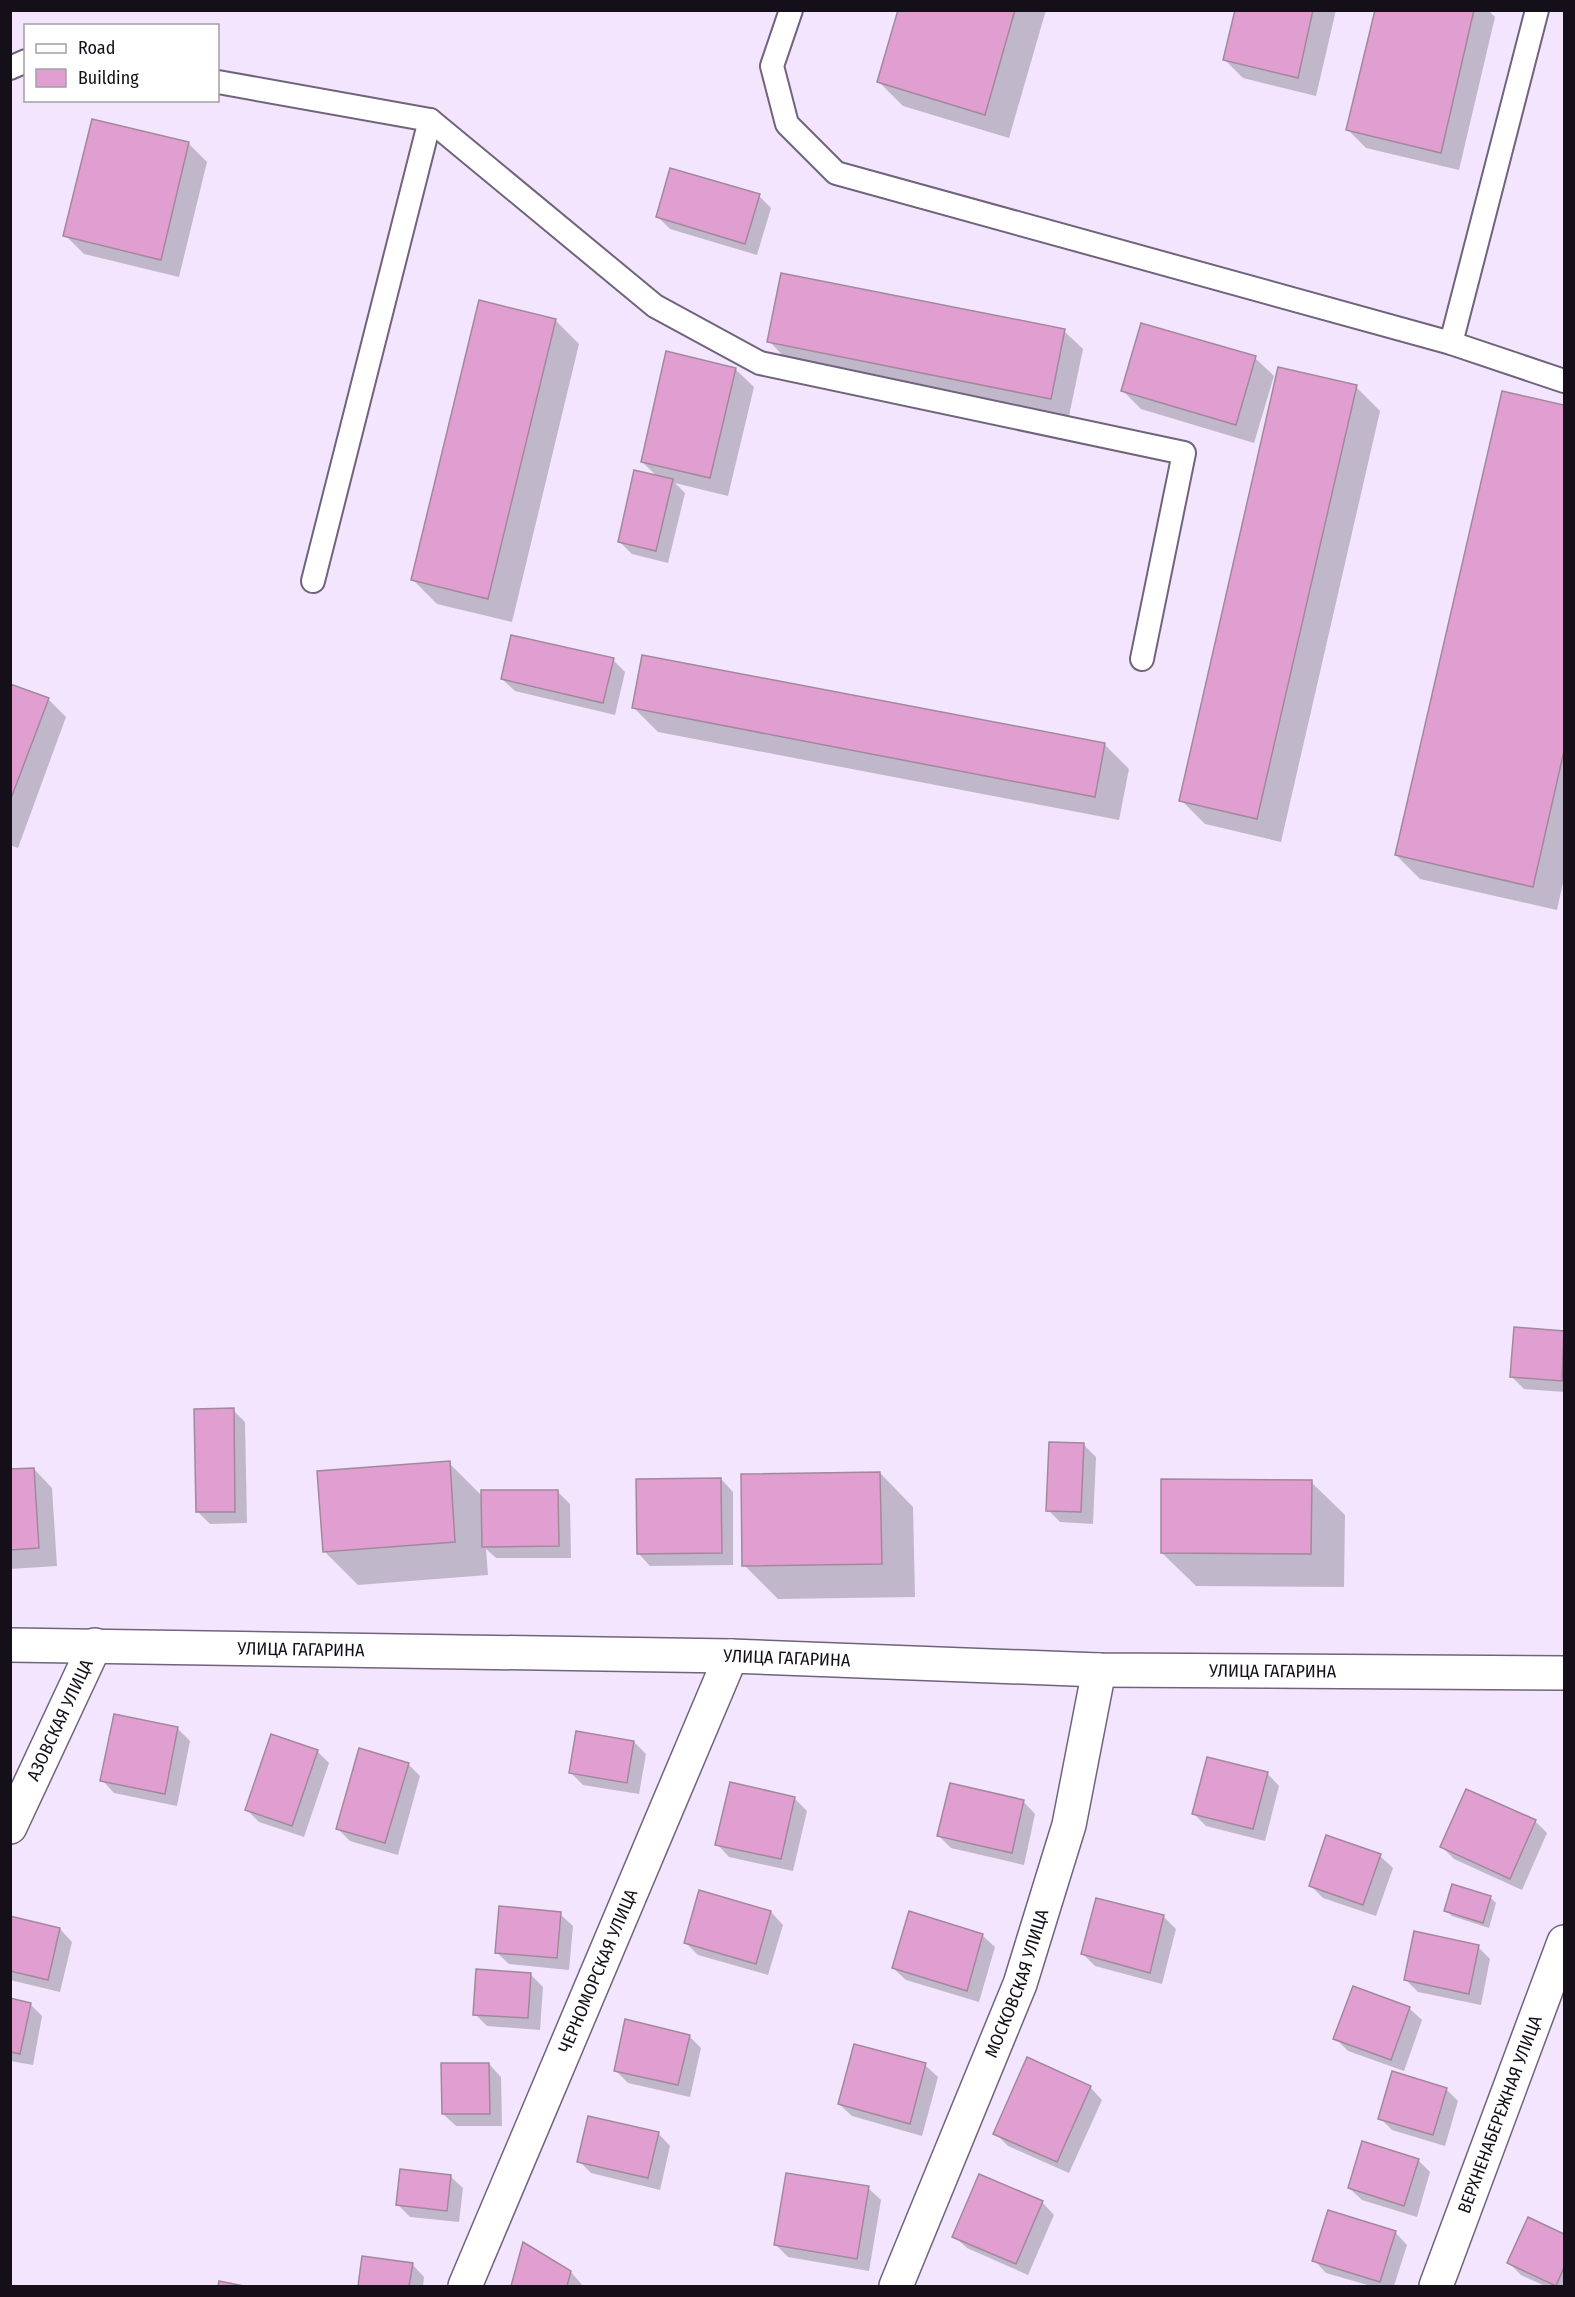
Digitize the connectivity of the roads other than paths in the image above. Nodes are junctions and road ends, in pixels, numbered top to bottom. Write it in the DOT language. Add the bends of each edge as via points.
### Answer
graph roads {
  1 [pos="790,10"];
  2 [pos="1537,10"];
  3 [pos="24,62"];
  4 [pos="10,68"];
  5 [pos="219,82"];
  6 [pos="430,120"];
  7 [pos="1451,343"];
  8 [pos="1564,381"];
  9 [pos="313,581"];
  10 [pos="1142,659"];
  11 [pos="95,1645"];
  12 [pos="10,1646"];
  13 [pos="731,1656"];
  14 [pos="1099,1670"];
  15 [pos="1564,1673"];
  16 [pos="10,1827"];
  17 [pos="1564,1942"];
  18 [pos="465,2286"];
  19 [pos="896,2286"];
  20 [pos="1436,2286"];
  1 -- 7 [label="lane" via="772,66 788,124 836,173"];
  2 -- 7 [label="lane"];
  3 -- 4 [label="lane"];
  5 -- 6 [label="lane"];
  6 -- 9 [label="lane"];
  6 -- 10 [label="lane" via="655,306 760,363 1184,453"];
  7 -- 8 [label="lane"];
  11 -- 12 [label="street, УЛИЦА ГАГАРИНА"];
  11 -- 13 [label="street, УЛИЦА ГАГАРИНА"];
  11 -- 16 [label="street, АЗОВСКАЯ УЛИЦА"];
  13 -- 14 [label="street, УЛИЦА ГАГАРИНА"];
  13 -- 18 [label="street, ЧЕРНОМОРСКАЯ УЛИЦА"];
  14 -- 15 [label="street, УЛИЦА ГАГАРИНА"];
  14 -- 19 [label="street, МОСКОВСКАЯ УЛИЦА" via="1069,1825 1020,1983"];
  17 -- 20 [label="street, ВЕРХНЕНАБЕРЕЖНАЯ УЛИЦА"];
}
